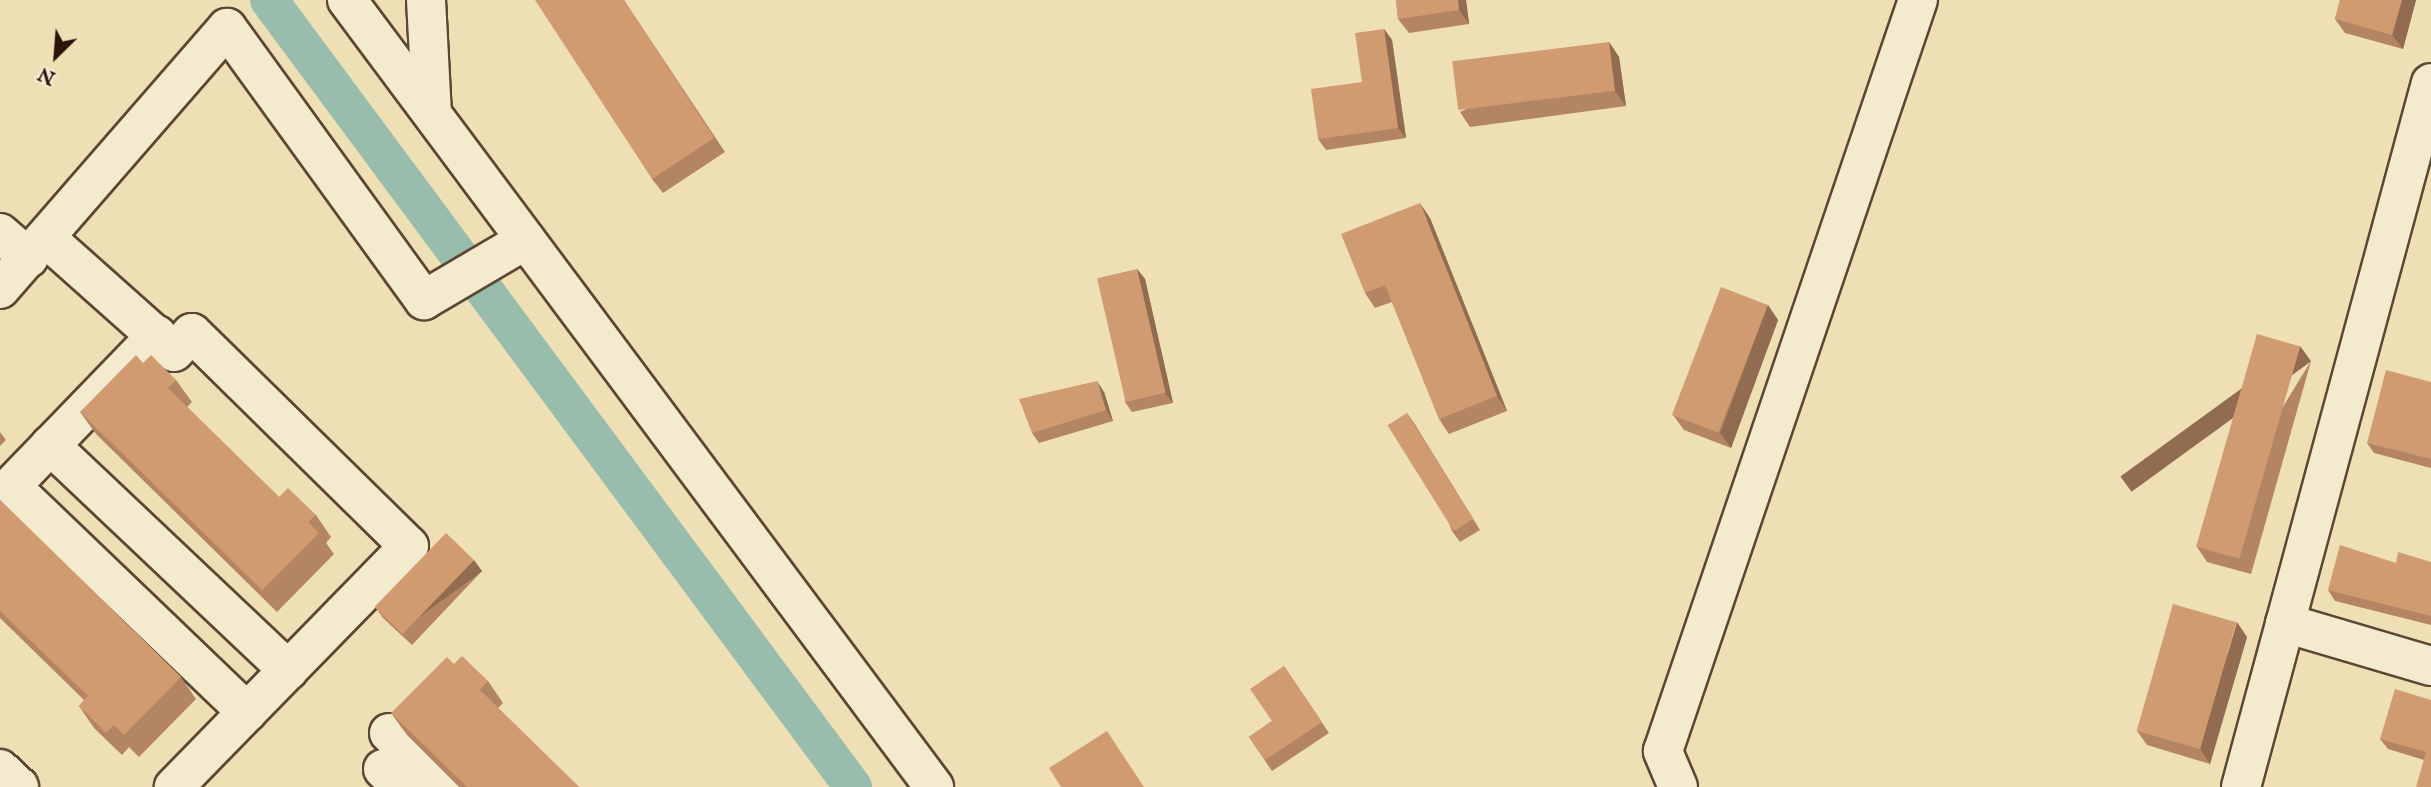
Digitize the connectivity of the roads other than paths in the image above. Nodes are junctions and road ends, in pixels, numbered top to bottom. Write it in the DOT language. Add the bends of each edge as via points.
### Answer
graph roads {
  1 [pos="347,0"];
  2 [pos="425,0"];
  3 [pos="1918,0"];
  4 [pos="2428,106"];
  5 [pos="432,113"];
  6 [pos="0,233"];
  7 [pos="526,240"];
  8 [pos="38,248"];
  9 [pos="0,289"];
  10 [pos="157,335"];
  11 [pos="50,445"];
  12 [pos="2285,624"];
  13 [pos="2431,666"];
  14 [pos="288,670"];
  15 [pos="247,712"];
  16 [pos="391,763"];
  17 [pos="0,769"];
  18 [pos="19,787"];
  19 [pos="174,787"];
  20 [pos="444,787"];
  21 [pos="933,787"];
  22 [pos="1678,787"];
  23 [pos="2241,787"];
  1 -- 5 [label="street"];
  2 -- 5 [label="street"];
  3 -- 22 [label="street" via="1663,751"];
  4 -- 12 [label="street"];
  5 -- 7 [label="street"];
  6 -- 8 [label="street"];
  7 -- 8 [label="street" via="424,300 228,28"];
  7 -- 21 [label="street"];
  8 -- 9 [label="street"];
  8 -- 10 [label="street"];
  10 -- 11 [label="street"];
  10 -- 14 [label="street" via="174,352 192,333 409,546"];
  11 -- 14 [label="street"];
  11 -- 15 [label="street" via="11,486"];
  12 -- 13 [label="street"];
  12 -- 23 [label="street"];
  14 -- 15 [label="street"];
  15 -- 19 [label="street"];
  16 -- 20 [label="street"];
  17 -- 18 [label="street"];
}
